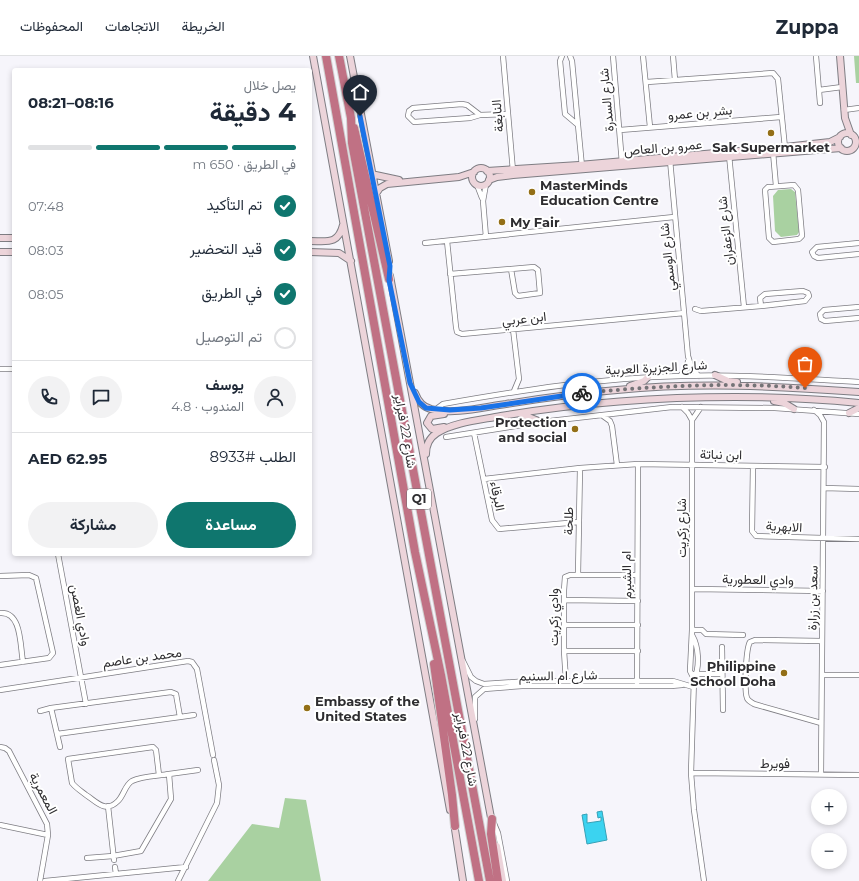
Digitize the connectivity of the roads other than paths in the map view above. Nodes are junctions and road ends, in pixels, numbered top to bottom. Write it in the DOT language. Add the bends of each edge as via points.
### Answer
graph roads {
  1 [pos="312,56"];
  2 [pos="326,56"];
  3 [pos="339,56"];
  4 [pos="350,56"];
  5 [pos="503,56"];
  6 [pos="562,56"];
  7 [pos="570,56"];
  8 [pos="613,56"];
  9 [pos="643,56"];
  10 [pos="673,56"];
  11 [pos="816,56"];
  12 [pos="840,56"];
  13 [pos="675,80"];
  14 [pos="647,82"];
  15 [pos="842,87"];
  16 [pos="819,90"];
  17 [pos="820,103"];
  18 [pos="859,108"];
  19 [pos="844,110"];
  20 [pos="508,114"];
  21 [pos="480,116"];
  22 [pos="782,116"];
  23 [pos="351,118"];
  24 [pos="845,118"];
  25 [pos="578,125"];
  26 [pos="650,127"];
  27 [pos="620,130"];
  28 [pos="841,136"];
  29 [pos="855,137"];
  30 [pos="856,147"];
  31 [pos="841,148"];
  32 [pos="785,150"];
  33 [pos="773,151"];
  34 [pos="729,155"];
  35 [pos="669,159"];
  36 [pos="623,164"];
  37 [pos="582,167"];
  38 [pos="487,171"];
  39 [pos="474,172"];
  40 [pos="513,173"];
  41 [pos="371,174"];
  42 [pos="459,177"];
  43 [pos="405,181"];
  44 [pos="475,182"];
  45 [pos="487,182"];
  46 [pos="776,186"];
  47 [pos="375,195"];
  48 [pos="483,201"];
  49 [pos="674,217"];
  50 [pos="343,224"];
  51 [pos="486,237"];
  52 [pos="0,238"];
  53 [pos="12,238"];
  54 [pos="312,241"];
  55 [pos="447,241"];
  56 [pos="425,243"];
  57 [pos="859,243"];
  58 [pos="0,252"];
  59 [pos="12,252"];
  60 [pos="312,252"];
  61 [pos="859,254"];
  62 [pos="351,261"];
  63 [pos="511,269"];
  64 [pos="450,274"];
  65 [pos="389,280"];
  66 [pos="760,306"];
  67 [pos="744,307"];
  68 [pos="859,307"];
  69 [pos="695,309"];
  70 [pos="684,313"];
  71 [pos="859,318"];
  72 [pos="513,329"];
  73 [pos="688,356"];
  74 [pos="0,369"];
  75 [pos="12,369"];
  76 [pos="715,375"];
  77 [pos="681,376"];
  78 [pos="699,376"];
  79 [pos="648,377"];
  80 [pos="519,379"];
  81 [pos="859,382"];
  82 [pos="410,383"];
  83 [pos="758,386"];
  84 [pos="525,389"];
  85 [pos="618,390"];
  86 [pos="514,391"];
  87 [pos="859,392"];
  88 [pos="761,397"];
  89 [pos="859,403"];
  90 [pos="682,407"];
  91 [pos="701,407"];
  92 [pos="481,408"];
  93 [pos="859,408"];
  94 [pos="794,409"];
  95 [pos="435,410"];
  96 [pos="814,410"];
  97 [pos="835,411"];
  98 [pos="518,413"];
  99 [pos="620,413"];
  100 [pos="849,413"];
  101 [pos="859,414"];
  102 [pos="601,415"];
  103 [pos="692,420"];
  104 [pos="477,421"];
  105 [pos="541,422"];
  106 [pos="824,422"];
  107 [pos="612,426"];
  108 [pos="474,433"];
  109 [pos="446,437"];
  110 [pos="638,464"];
  111 [pos="617,465"];
  112 [pos="692,465"];
  113 [pos="753,466"];
  114 [pos="426,467"];
  115 [pos="825,467"];
  116 [pos="580,468"];
  117 [pos="484,479"];
  118 [pos="824,488"];
  119 [pos="859,488"];
  120 [pos="579,522"];
  121 [pos="824,539"];
  122 [pos="859,539"];
  123 [pos="58,556"];
  124 [pos="578,575"];
  125 [pos="637,575"];
  126 [pos="0,576"];
  127 [pos="693,589"];
  128 [pos="823,591"];
  129 [pos="564,600"];
  130 [pos="638,601"];
  131 [pos="0,612"];
  132 [pos="564,625"];
  133 [pos="638,625"];
  134 [pos="692,633"];
  135 [pos="743,635"];
  136 [pos="822,641"];
  137 [pos="434,647"];
  138 [pos="722,647"];
  139 [pos="564,651"];
  140 [pos="638,651"];
  141 [pos="460,656"];
  142 [pos="23,662"];
  143 [pos="0,665"];
  144 [pos="690,674"];
  145 [pos="696,674"];
  146 [pos="722,674"];
  147 [pos="822,675"];
  148 [pos="859,675"];
  149 [pos="81,678"];
  150 [pos="694,679"];
  151 [pos="566,681"];
  152 [pos="637,683"];
  153 [pos="693,687"];
  154 [pos="0,690"];
  155 [pos="86,704"];
  156 [pos="51,708"];
  157 [pos="723,710"];
  158 [pos="40,711"];
  159 [pos="194,715"];
  160 [pos="180,717"];
  161 [pos="821,723"];
  162 [pos="57,734"];
  163 [pos="476,735"];
  164 [pos="0,747"];
  165 [pos="60,747"];
  166 [pos="198,770"];
  167 [pos="169,774"];
  168 [pos="691,774"];
  169 [pos="822,774"];
  170 [pos="159,775"];
  171 [pos="859,775"];
  172 [pos="108,806"];
  173 [pos="492,819"];
  174 [pos="0,825"];
  175 [pos="455,826"];
  176 [pos="48,835"];
  177 [pos="87,858"];
  178 [pos="114,858"];
  179 [pos="115,867"];
  180 [pos="186,867"];
  181 [pos="116,874"];
  182 [pos="94,879"];
  183 [pos="60,880"];
  184 [pos="40,881"];
  185 [pos="45,881"];
  186 [pos="178,881"];
  187 [pos="463,881"];
  188 [pos="479,881"];
  189 [pos="490,881"];
  190 [pos="498,881"];
  191 [pos="503,881"];
  192 [pos="508,881"];
  193 [pos="704,881"];
  1 -- 50 [label="main road, شارع 22 فبراير"];
  2 -- 137 [label="highway, شارع 22 فبراير / Q1"];
  3 -- 23 [label="highway, شارع 22 فبراير / Q1"];
  4 -- 41 [label="main road, شارع 22 فبراير"];
  5 -- 20 [label="street, النابغة"];
  6 -- 25 [label="street" via="560,61 565,114"];
  7 -- 25 [label="street"];
  8 -- 27 [label="street, شارع السدرة"];
  9 -- 14 [label="street"];
  10 -- 13 [label="street"];
  11 -- 16 [label="street"];
  12 -- 15 [label="main road"];
  13 -- 14 [label="street"];
  13 -- 22 [label="street" via="771,72 778,79"];
  14 -- 26 [label="street"];
  15 -- 16 [label="street"];
  15 -- 19 [label="main road"];
  16 -- 17 [label="street"];
  18 -- 19 [label="street"];
  19 -- 24 [label="main road"];
  20 -- 21 [label="street"];
  20 -- 40 [label="street, النابغة"];
  21 -- 21 [label="street" via="464,104 414,108 408,114 409,119 414,122"];
  22 -- 26 [label="street, بشر بن عمرو"];
  22 -- 32 [label="street"];
  23 -- 65 [label="highway"];
  23 -- 189 [label="highway, شارع 22 فبراير / Q1" via="352,143"];
  24 -- 28 [label="main road"];
  24 -- 29 [label="main road"];
  25 -- 37 [label="street"];
  26 -- 27 [label="street, بشر بن عمرو"];
  27 -- 36 [label="street, شارع السدرة"];
  28 -- 29 [label="main road"];
  28 -- 31 [label="main road"];
  28 -- 32 [label="main road, عمرو بن العاص" via="830,142"];
  29 -- 30 [label="main road"];
  30 -- 31 [label="main road" via="848,151"];
  31 -- 32 [label="main road, عمرو بن العاص"];
  32 -- 33 [label="main road, عمرو بن العاص"];
  33 -- 34 [label="main road, عمرو بن العاص"];
  33 -- 46 [label="street"];
  34 -- 35 [label="main road, عمرو بن العاص"];
  34 -- 67 [label="street, شارع الزعفران"];
  35 -- 36 [label="main road, عمرو بن العاص"];
  35 -- 49 [label="street, شارع الوسمي"];
  36 -- 37 [label="main road, عمرو بن العاص"];
  37 -- 40 [label="main road, عمرو بن العاص"];
  38 -- 39 [label="main road, عمرو بن العاص" via="480,169"];
  38 -- 40 [label="main road, عمرو بن العاص"];
  38 -- 45 [label="main road"];
  39 -- 42 [label="main road"];
  39 -- 44 [label="main road"];
  40 -- 45 [label="main road, عمرو بن العاص"];
  41 -- 43 [label="main road"];
  41 -- 47 [label="main road, شارع 22 فبراير"];
  42 -- 43 [label="main road"];
  42 -- 44 [label="main road"];
  43 -- 47 [label="main road" via="383,186"];
  44 -- 45 [label="main road, عمرو بن العاص"];
  44 -- 48 [label="street"];
  45 -- 48 [label="street"];
  46 -- 46 [label="street" via="765,190 770,240 775,242 799,239 802,234 798,188 794,185"];
  47 -- 65 [label="main road, شارع 22 فبراير" via="390,266"];
  48 -- 51 [label="street"];
  49 -- 51 [label="street"];
  49 -- 70 [label="street, شارع الوسمي"];
  50 -- 54 [label="main road" via="336,239"];
  50 -- 62 [label="main road, شارع 22 فبراير"];
  51 -- 55 [label="street"];
  52 -- 53 [label="main road"];
  55 -- 56 [label="street"];
  55 -- 64 [label="street, ابن عربي"];
  57 -- 61 [label="street" via="817,247 812,252 818,258"];
  58 -- 59 [label="main road"];
  60 -- 62 [label="main road" via="339,253"];
  62 -- 175 [label="main road, شارع 22 فبراير" via="446,792"];
  63 -- 63 [label="street" via="537,268 540,293 518,296 515,293"];
  63 -- 64 [label="street"];
  64 -- 72 [label="street, ابن عربي" via="457,332 469,335"];
  65 -- 82 [label="main road, شارع 22 فبراير"];
  66 -- 66 [label="street" via="805,301 808,294 803,291 765,294 760,298"];
  66 -- 67 [label="street"];
  67 -- 69 [label="street" via="701,311"];
  68 -- 71 [label="street" via="825,310 820,314 825,321"];
  70 -- 72 [label="street, ابن عربي"];
  70 -- 73 [label="street, شارع الوسمي"];
  72 -- 80 [label="street"];
  73 -- 77 [label="street, شارع الوسمي" via="687,368"];
  73 -- 78 [label="street, شارع الوسمي" via="692,369"];
  74 -- 75 [label="street"];
  76 -- 78 [label="street, شارع الجزيرة العربية"];
  76 -- 81 [label="street, شارع الجزيرة العربية"];
  76 -- 83 [label="main road" via="728,381"];
  77 -- 78 [label="street, شارع الجزيرة العربية"];
  77 -- 79 [label="street, شارع الجزيرة العربية"];
  79 -- 84 [label="street, شارع الجزيرة العربية"];
  79 -- 85 [label="main road" via="635,385"];
  80 -- 84 [label="street"];
  80 -- 86 [label="street"];
  82 -- 95 [label="main road" via="419,402 426,408"];
  82 -- 114 [label="main road, شارع 22 فبراير"];
  83 -- 85 [label="main road, شارع الجزيرة العربية" via="675,386"];
  83 -- 87 [label="main road, شارع الجزيرة العربية"];
  84 -- 86 [label="street, شارع الجزيرة العربية"];
  85 -- 92 [label="main road, شارع الجزيرة العربية"];
  86 -- 95 [label="street, شارع الجزيرة العربية" via="443,404"];
  88 -- 89 [label="main road"];
  88 -- 94 [label="main road" via="784,403"];
  88 -- 98 [label="main road" via="631,400"];
  90 -- 91 [label="street"];
  90 -- 99 [label="street"];
  90 -- 103 [label="street"];
  91 -- 94 [label="street"];
  91 -- 103 [label="street"];
  92 -- 95 [label="main road, شارع الجزيرة العربية"];
  92 -- 104 [label="main road" via="433,415 427,423 434,429"];
  93 -- 100 [label="main road"];
  94 -- 96 [label="street"];
  96 -- 97 [label="street"];
  96 -- 106 [label="street"];
  97 -- 100 [label="street"];
  97 -- 106 [label="street" via="828,415"];
  98 -- 104 [label="main road"];
  98 -- 105 [label="main road"];
  99 -- 102 [label="street"];
  99 -- 107 [label="street"];
  100 -- 101 [label="street"];
  102 -- 105 [label="street"];
  102 -- 107 [label="street" via="610,421"];
  103 -- 112 [label="street, شارع زكريت"];
  104 -- 114 [label="main road" via="449,428 432,436 426,450"];
  105 -- 108 [label="street"];
  106 -- 115 [label="street, سعد بن زرارة"];
  107 -- 111 [label="street"];
  108 -- 109 [label="street"];
  108 -- 117 [label="street, البرقاء"];
  110 -- 111 [label="street, ابن نباتة"];
  110 -- 112 [label="street, ابن نباتة"];
  110 -- 125 [label="street, ام الشبرم"];
  111 -- 116 [label="street, ابن نباتة"];
  112 -- 113 [label="street, ابن نباتة"];
  112 -- 127 [label="street, شارع زكريت"];
  113 -- 115 [label="street, ابن نباتة"];
  113 -- 121 [label="street, الابهرية" via="753,534"];
  114 -- 141 [label="main road, شارع 22 فبراير"];
  115 -- 118 [label="street, سعد بن زرارة"];
  116 -- 117 [label="street, ابن نباتة"];
  116 -- 120 [label="street, طلحة"];
  117 -- 120 [label="street, البرقاء" via="492,520 499,529"];
  118 -- 119 [label="street"];
  118 -- 121 [label="street, سعد بن زرارة"];
  120 -- 124 [label="street, طلحة"];
  121 -- 122 [label="street, الابهرية"];
  121 -- 128 [label="street, سعد بن زرارة"];
  123 -- 149 [label="street, وادي الغصن"];
  124 -- 125 [label="street"];
  124 -- 129 [label="street, وادي زكريت" via="568,575 564,579"];
  125 -- 130 [label="street, ام الشبرم"];
  126 -- 142 [label="street" via="31,575 38,582 53,654 49,658"];
  127 -- 128 [label="street, وادي العطورية"];
  127 -- 134 [label="street, شارع زكريت"];
  128 -- 136 [label="street, سعد بن زرارة"];
  129 -- 130 [label="street"];
  129 -- 132 [label="street, وادي زكريت"];
  130 -- 133 [label="street, ام الشبرم"];
  131 -- 142 [label="street" via="8,613 15,620"];
  132 -- 133 [label="street"];
  132 -- 139 [label="street, وادي زكريت"];
  133 -- 140 [label="street, ام الشبرم"];
  134 -- 135 [label="street" via="701,630 706,634"];
  134 -- 144 [label="street, شارع زكريت"];
  134 -- 145 [label="street, شارع زكريت" via="696,646"];
  136 -- 147 [label="street, سعد بن زرارة"];
  136 -- 161 [label="street" via="753,641 747,647 746,694 749,701 754,704"];
  137 -- 175 [label="highway" via="435,678"];
  137 -- 188 [label="highway, شارع 22 فبراير / Q1"];
  138 -- 146 [label="street"];
  139 -- 140 [label="street"];
  139 -- 151 [label="street, وادي زكريت"];
  140 -- 152 [label="street, ام الشبرم"];
  141 -- 151 [label="street, شارع ام السنيم" via="471,677 481,684"];
  141 -- 163 [label="main road, شارع 22 فبراير"];
  142 -- 143 [label="street"];
  144 -- 145 [label="street"];
  144 -- 150 [label="street"];
  145 -- 146 [label="street"];
  145 -- 150 [label="street, شارع زكريت"];
  146 -- 157 [label="street"];
  147 -- 148 [label="street"];
  147 -- 161 [label="street, سعد بن زرارة"];
  149 -- 154 [label="street, محمد بن عاصم"];
  149 -- 155 [label="street, وادي الغصن"];
  149 -- 180 [label="street, محمد بن عاصم" via="184,661 192,662 197,669 219,785 217,803"];
  150 -- 153 [label="street, شارع زكريت"];
  151 -- 152 [label="street, شارع ام السنيم"];
  152 -- 153 [label="street, شارع ام السنيم" via="673,681"];
  152 -- 163 [label="street, شارع ام السنيم" via="484,689 478,693 474,701"];
  153 -- 168 [label="street, شارع زكريت"];
  155 -- 156 [label="street"];
  155 -- 160 [label="street" via="171,692 176,694"];
  156 -- 158 [label="street"];
  156 -- 162 [label="street"];
  159 -- 160 [label="street"];
  160 -- 162 [label="street"];
  161 -- 169 [label="street, سعد بن زرارة"];
  162 -- 165 [label="street"];
  163 -- 173 [label="main road, شارع 22 فبراير"];
  164 -- 176 [label="street, المعمرية" via="5,748 10,754 48,824"];
  166 -- 167 [label="street"];
  167 -- 170 [label="street"];
  167 -- 178 [label="street" via="171,799 142,849 137,853"];
  168 -- 169 [label="street, فويرط"];
  168 -- 193 [label="street, شارع زكريت"];
  169 -- 171 [label="street, فويرط"];
  170 -- 172 [label="street" via="133,781 118,800"];
  170 -- 172 [label="street" via="155,748 70,758 68,762 72,784 93,802"];
  172 -- 178 [label="street"];
  173 -- 190 [label="highway" via="491,834"];
  173 -- 191 [label="main road, شارع 22 فبراير"];
  173 -- 192 [label="street, شارع 22 فبراير" via="498,832"];
  174 -- 176 [label="street"];
  175 -- 187 [label="main road, شارع 22 فبراير"];
  176 -- 184 [label="street, المعمرية"];
  177 -- 178 [label="street"];
  179 -- 181 [label="street"];
  180 -- 181 [label="street"];
  180 -- 186 [label="street, محمد بن عاصم"];
  181 -- 182 [label="street"];
  182 -- 183 [label="street"];
  183 -- 185 [label="street"];
}
